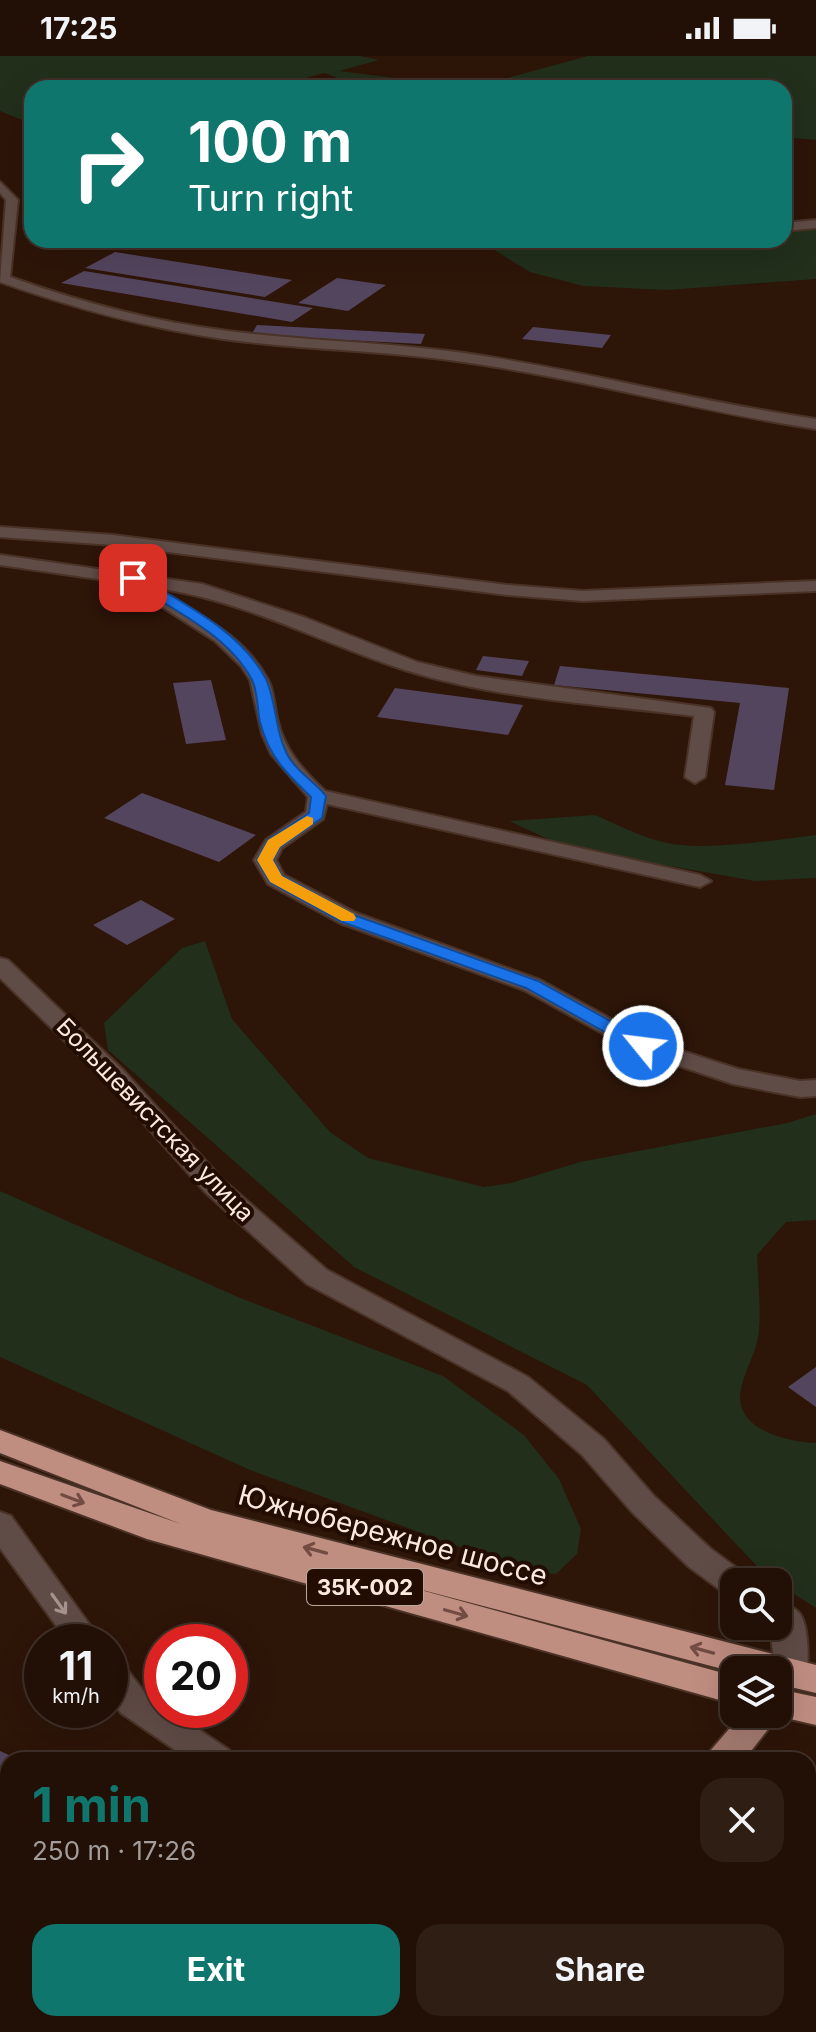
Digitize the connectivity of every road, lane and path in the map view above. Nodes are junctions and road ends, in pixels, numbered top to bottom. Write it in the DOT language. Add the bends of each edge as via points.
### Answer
graph roads {
  1 [pos="0,185"];
  2 [pos="816,224"];
  3 [pos="792,226"];
  4 [pos="816,424"];
  5 [pos="0,532"];
  6 [pos="0,560"];
  7 [pos="133,578"];
  8 [pos="816,586"];
  9 [pos="695,777"];
  10 [pos="318,796"];
  11 [pos="700,881"];
  12 [pos="0,965"];
  13 [pos="816,1088"];
  14 [pos="0,1441"];
  15 [pos="0,1472"];
  16 [pos="0,1524"];
  17 [pos="720,1573"];
  18 [pos="73,1624"];
  19 [pos="720,1663"];
  20 [pos="720,1686"];
  21 [pos="792,1687"];
  22 [pos="128,1696"];
  23 [pos="816,1711"];
  24 [pos="751,1728"];
  25 [pos="205,1752"];
  26 [pos="730,1752"];
  1 -- 4 [label="street" via="12,200 14,228 3,279 70,304 223,335 462,357"];
  2 -- 3 [label="street"];
  5 -- 8 [label="street" via="113,540 583,596"];
  6 -- 7 [label="street"];
  7 -- 9 [label="street" via="196,588 411,666 476,682 704,712"];
  7 -- 10 [label="street" via="214,630 239,654 259,681 282,761"];
  10 -- 11 [label="street"];
  10 -- 13 [label="street" via="316,815 273,844 265,860 276,879 348,918 532,985 643,1046 733,1076"];
  12 -- 17 [label="street, Большевистская улица" via="115,1076 214,1186 317,1277 518,1384 593,1447 643,1504"];
  19 -- 14 [label="highway, Южнобережное шоссе, one-way" via="205,1521"];
  15 -- 20 [label="highway, 35К-002, one-way" via="147,1527"];
  16 -- 18 [label="street, one-way"];
  21 -- 23 [label="highway, Южнобережное шоссе"];
  22 -- 25 [label="street"];
  24 -- 26 [label="main road"];
}
